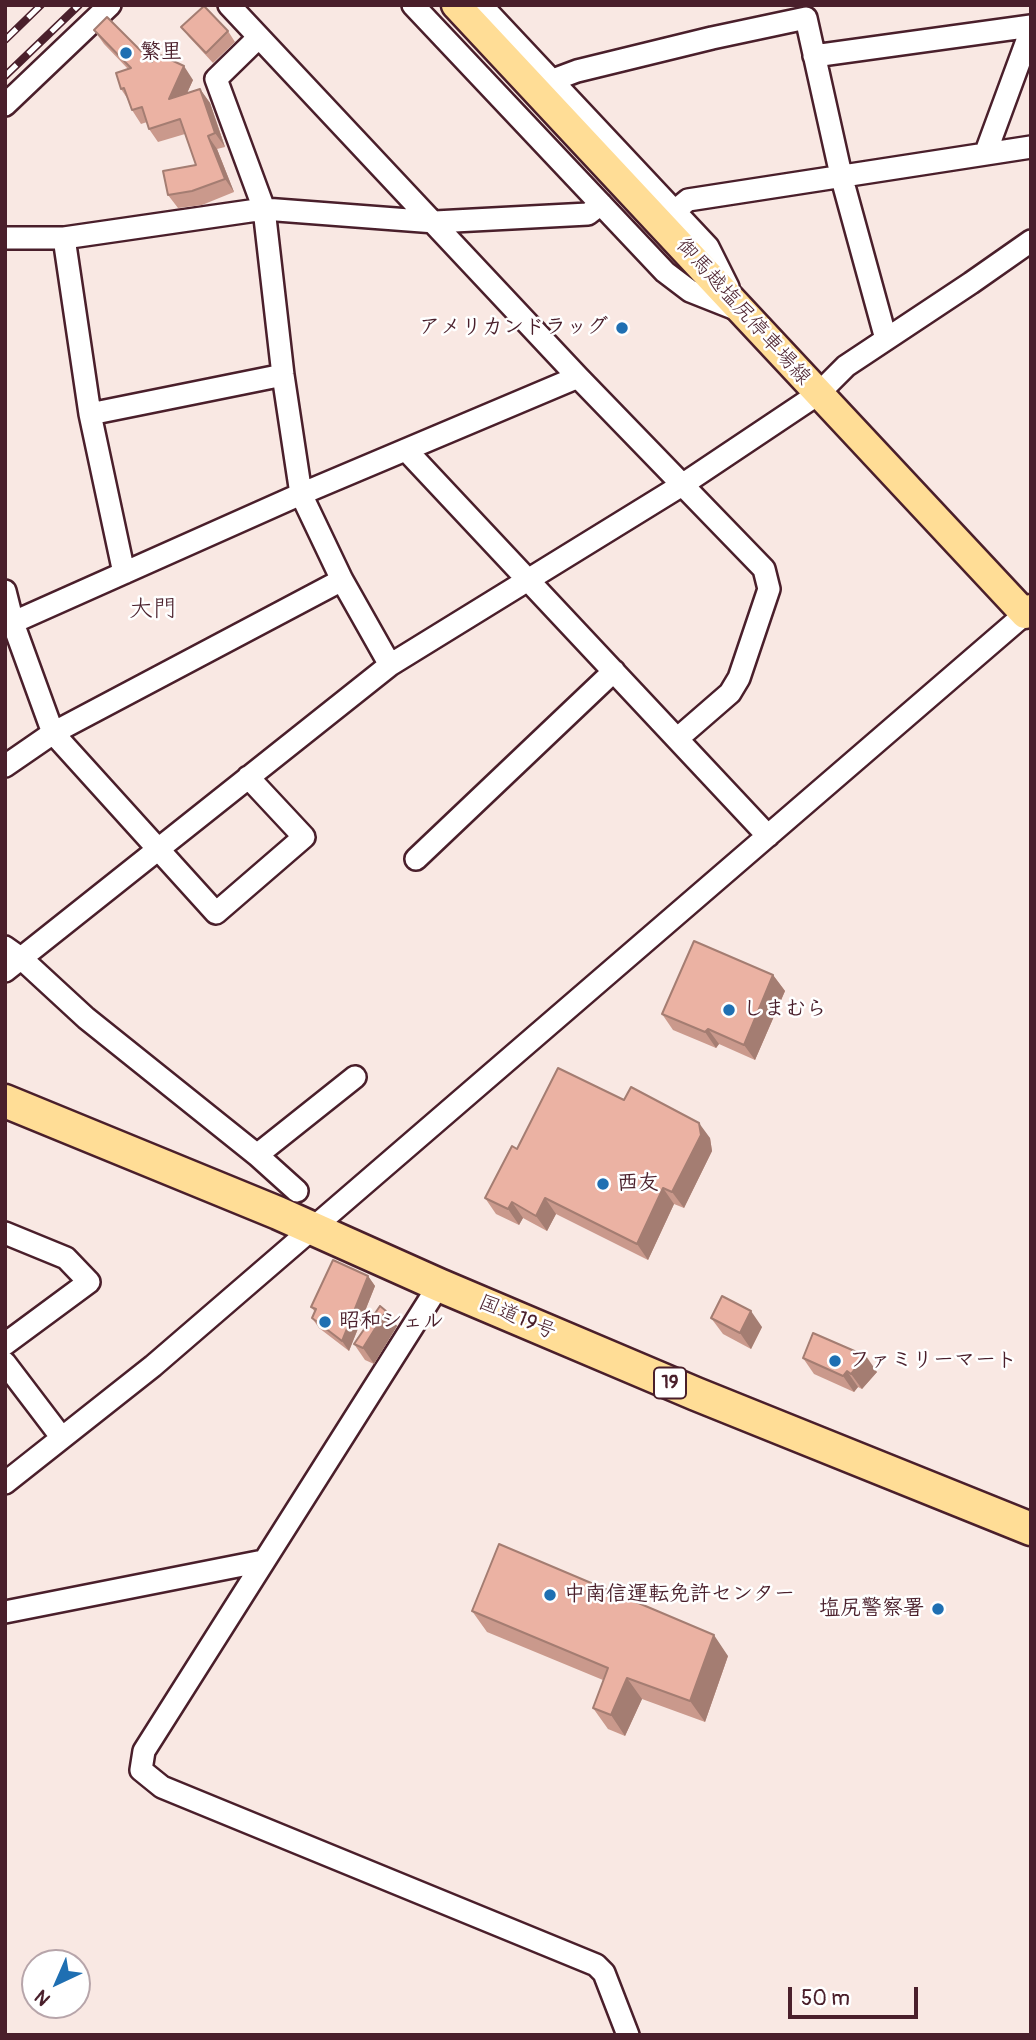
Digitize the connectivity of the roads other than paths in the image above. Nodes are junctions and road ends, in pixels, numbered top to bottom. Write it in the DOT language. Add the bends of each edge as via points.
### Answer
graph roads {
  1 [pos="110,5"];
  2 [pos="229,5"];
  3 [pos="413,5"];
  4 [pos="456,5"];
  5 [pos="481,5"];
  6 [pos="1031,28"];
  7 [pos="259,37"];
  8 [pos="814,56"];
  9 [pos="553,80"];
  10 [pos="5,106"];
  11 [pos="1031,146"];
  12 [pos="986,152"];
  13 [pos="841,175"];
  14 [pos="601,204"];
  15 [pos="264,209"];
  16 [pos="676,210"];
  17 [pos="435,222"];
  18 [pos="64,237"];
  19 [pos="5,238"];
  20 [pos="1031,241"];
  21 [pos="740,311"];
  22 [pos="886,339"];
  23 [pos="283,375"];
  24 [pos="578,377"];
  25 [pos="818,394"];
  26 [pos="90,414"];
  27 [pos="407,451"];
  28 [pos="682,485"];
  29 [pos="301,494"];
  30 [pos="124,573"];
  31 [pos="527,579"];
  32 [pos="342,580"];
  33 [pos="5,591"];
  34 [pos="1028,611"];
  35 [pos="9,624"];
  36 [pos="390,665"];
  37 [pos="614,671"];
  38 [pos="53,733"];
  39 [pos="677,739"];
  40 [pos="5,766"];
  41 [pos="248,777"];
  42 [pos="768,836"];
  43 [pos="156,849"];
  44 [pos="416,859"];
  45 [pos="11,959"];
  46 [pos="355,1077"];
  47 [pos="5,1101"];
  48 [pos="257,1155"];
  49 [pos="297,1191"];
  50 [pos="313,1229"];
  51 [pos="5,1233"];
  52 [pos="439,1285"];
  53 [pos="5,1344"];
  54 [pos="5,1363"];
  55 [pos="62,1438"];
  56 [pos="5,1483"];
  57 [pos="1031,1529"];
  58 [pos="263,1561"];
  59 [pos="5,1612"];
  60 [pos="628,2035"];
  1 -- 10 [label="street"];
  2 -- 7 [label="street"];
  3 -- 14 [label="street"];
  4 -- 21 [label="main road, 御馬越塩尻停車場線"];
  5 -- 9 [label="street"];
  6 -- 8 [label="street"];
  6 -- 12 [label="street"];
  7 -- 15 [label="street" via="216,79"];
  7 -- 17 [label="street"];
  8 -- 9 [label="street" via="806,18"];
  8 -- 13 [label="street"];
  9 -- 16 [label="street"];
  11 -- 12 [label="street"];
  12 -- 13 [label="street"];
  13 -- 16 [label="street" via="688,200"];
  13 -- 22 [label="street"];
  14 -- 17 [label="street" via="588,214"];
  14 -- 21 [label="street" via="665,272 690,291"];
  15 -- 17 [label="street"];
  15 -- 18 [label="street"];
  15 -- 23 [label="street"];
  16 -- 21 [label="street" via="709,247"];
  17 -- 24 [label="street"];
  18 -- 19 [label="street"];
  18 -- 26 [label="street"];
  20 -- 22 [label="street"];
  21 -- 25 [label="main road, 御馬越塩尻停車場線"];
  22 -- 25 [label="street" via="846,366"];
  23 -- 26 [label="street"];
  23 -- 29 [label="street"];
  24 -- 27 [label="street"];
  24 -- 28 [label="street"];
  25 -- 28 [label="street"];
  25 -- 34 [label="main road, 御馬越塩尻停車場線"];
  26 -- 30 [label="street"];
  27 -- 29 [label="street"];
  27 -- 31 [label="street"];
  28 -- 31 [label="street"];
  28 -- 39 [label="street" via="764,569 769,589 730,693"];
  29 -- 30 [label="street"];
  29 -- 32 [label="street"];
  30 -- 35 [label="street"];
  31 -- 36 [label="street"];
  31 -- 37 [label="street"];
  32 -- 36 [label="street"];
  32 -- 38 [label="street"];
  33 -- 35 [label="street"];
  34 -- 42 [label="street"];
  35 -- 38 [label="street"];
  36 -- 41 [label="street"];
  37 -- 39 [label="street"];
  37 -- 44 [label="street"];
  38 -- 40 [label="street"];
  38 -- 43 [label="street"];
  39 -- 42 [label="street"];
  41 -- 43 [label="street"];
  41 -- 43 [label="street" via="304,837 216,913"];
  42 -- 50 [label="street"];
  43 -- 45 [label="street"];
  45 -- 48 [label="street"];
  46 -- 48 [label="street"];
  47 -- 50 [label="highway, 国道19号 / 19"];
  48 -- 49 [label="street"];
  50 -- 52 [label="highway, 国道19号 / 19"];
  50 -- 55 [label="street"];
  51 -- 53 [label="street" via="66,1258 89,1282"];
  52 -- 57 [label="highway, 国道19号 / 19"];
  52 -- 58 [label="street"];
  54 -- 55 [label="street"];
  55 -- 56 [label="street"];
  58 -- 59 [label="street"];
  58 -- 60 [label="street" via="144,1751 141,1770 162,1787 596,1965 604,1973"];
}
